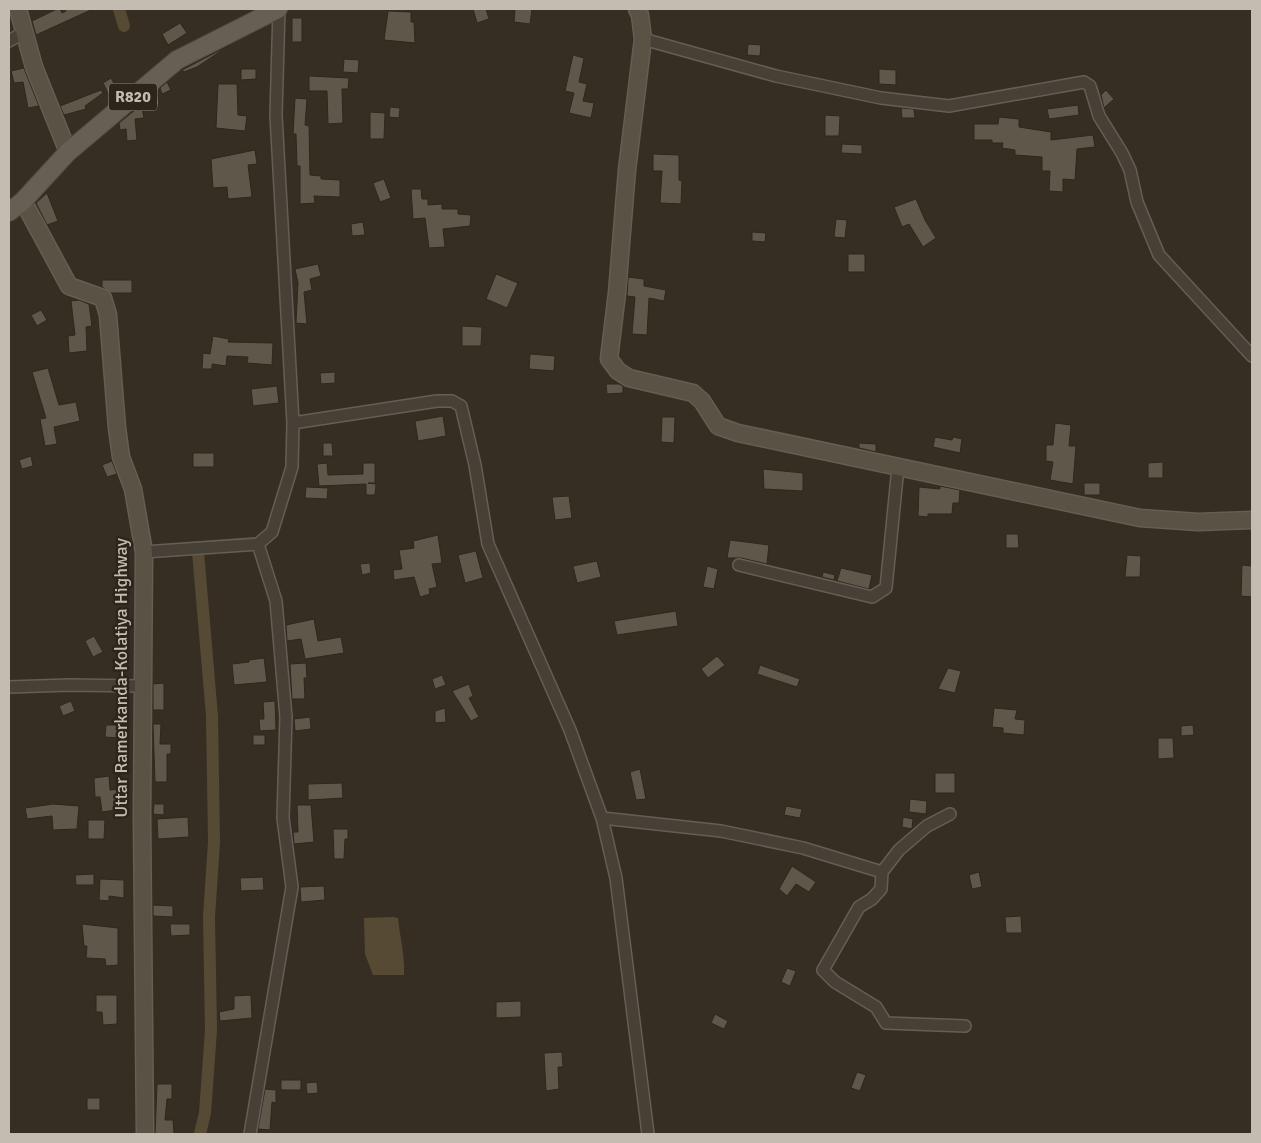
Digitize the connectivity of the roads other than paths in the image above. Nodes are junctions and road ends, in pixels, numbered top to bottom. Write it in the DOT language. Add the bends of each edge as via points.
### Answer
graph roads {
  1 [pos="18,9"];
  2 [pos="278,9"];
  3 [pos="637,9"];
  4 [pos="26,31"];
  5 [pos="643,39"];
  6 [pos="9,41"];
  7 [pos="68,152"];
  8 [pos="23,201"];
  9 [pos="9,212"];
  10 [pos="1252,356"];
  11 [pos="293,423"];
  12 [pos="898,467"];
  13 [pos="1252,520"];
  14 [pos="258,544"];
  15 [pos="144,552"];
  16 [pos="739,566"];
  17 [pos="143,686"];
  18 [pos="9,687"];
  19 [pos="950,814"];
  20 [pos="602,818"];
  21 [pos="882,872"];
  22 [pos="965,1026"];
  23 [pos="145,1134"];
  24 [pos="250,1134"];
  25 [pos="648,1134"];
  1 -- 4 [label="street"];
  2 -- 7 [label="main road, R820" via="177,60"];
  2 -- 11 [label="street" via="276,115"];
  3 -- 5 [label="street"];
  4 -- 6 [label="street"];
  4 -- 7 [label="street" via="34,67"];
  5 -- 10 [label="street" via="776,76 881,98 949,106 1084,82 1090,86 1099,116 1130,170 1137,202 1159,255"];
  5 -- 12 [label="street" via="609,358 618,371 629,378 693,393 718,426"];
  7 -- 8 [label="main road, R820"];
  8 -- 9 [label="main road, R820"];
  8 -- 15 [label="street, Uttar Ramerkanda-Kolatiya Highway" via="68,286 103,298 108,315 116,428 121,457 133,489"];
  11 -- 14 [label="street" via="292,467 272,532"];
  11 -- 20 [label="street" via="436,401 452,401 461,406 488,544 570,730"];
  12 -- 13 [label="street" via="1140,518 1198,522"];
  12 -- 16 [label="street" via="886,588 879,595 872,597"];
  14 -- 15 [label="street"];
  14 -- 24 [label="street" via="276,601 286,717 283,818 292,888"];
  15 -- 17 [label="street, Uttar Ramerkanda-Kolatiya Highway"];
  17 -- 18 [label="street"];
  17 -- 23 [label="street, Uttar Ramerkanda-Kolatiya Highway"];
  19 -- 21 [label="street" via="927,826 899,850"];
  20 -- 21 [label="street" via="721,831 803,848"];
  20 -- 25 [label="street" via="616,878"];
  21 -- 22 [label="street" via="881,889 859,907 824,967 824,973 876,1007 886,1023"];
}
